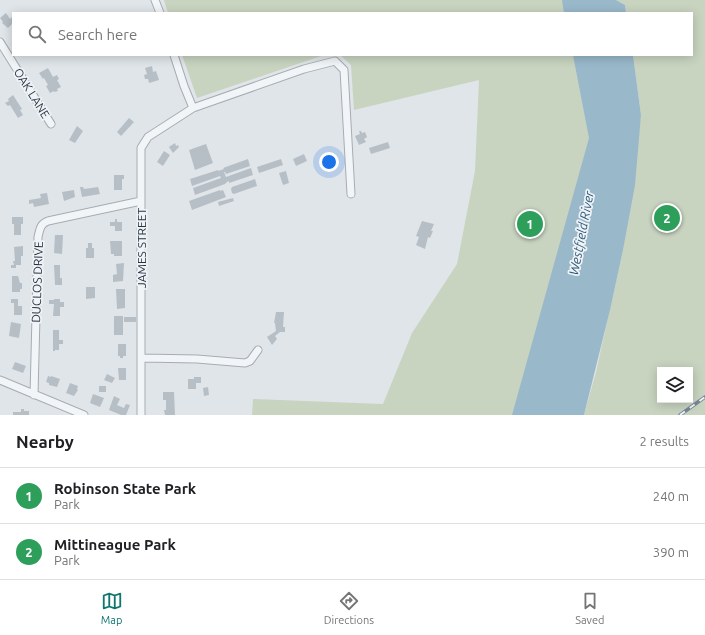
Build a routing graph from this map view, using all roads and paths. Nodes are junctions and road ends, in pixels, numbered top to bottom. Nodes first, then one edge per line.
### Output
1 (155, 0) edge
2 (160, 12) edge
3 (0, 42) edge
4 (174, 56) edge
5 (193, 108) junction
6 (51, 124) dead end
7 (351, 194) dead end
8 (141, 201) junction
9 (258, 350) dead end
10 (142, 358) junction
11 (0, 380) edge
12 (34, 395) junction
13 (84, 415) edge
14 (141, 415) edge

1 - 2 street
3 - 6 street, OAK LANE
4 - 5 street
5 - 7 street, JAMES STREET
5 - 8 street, JAMES STREET
8 - 10 street, JAMES STREET
8 - 12 street, DUCLOS DRIVE
9 - 10 street
10 - 14 street, JAMES STREET
11 - 12 street
12 - 13 street

